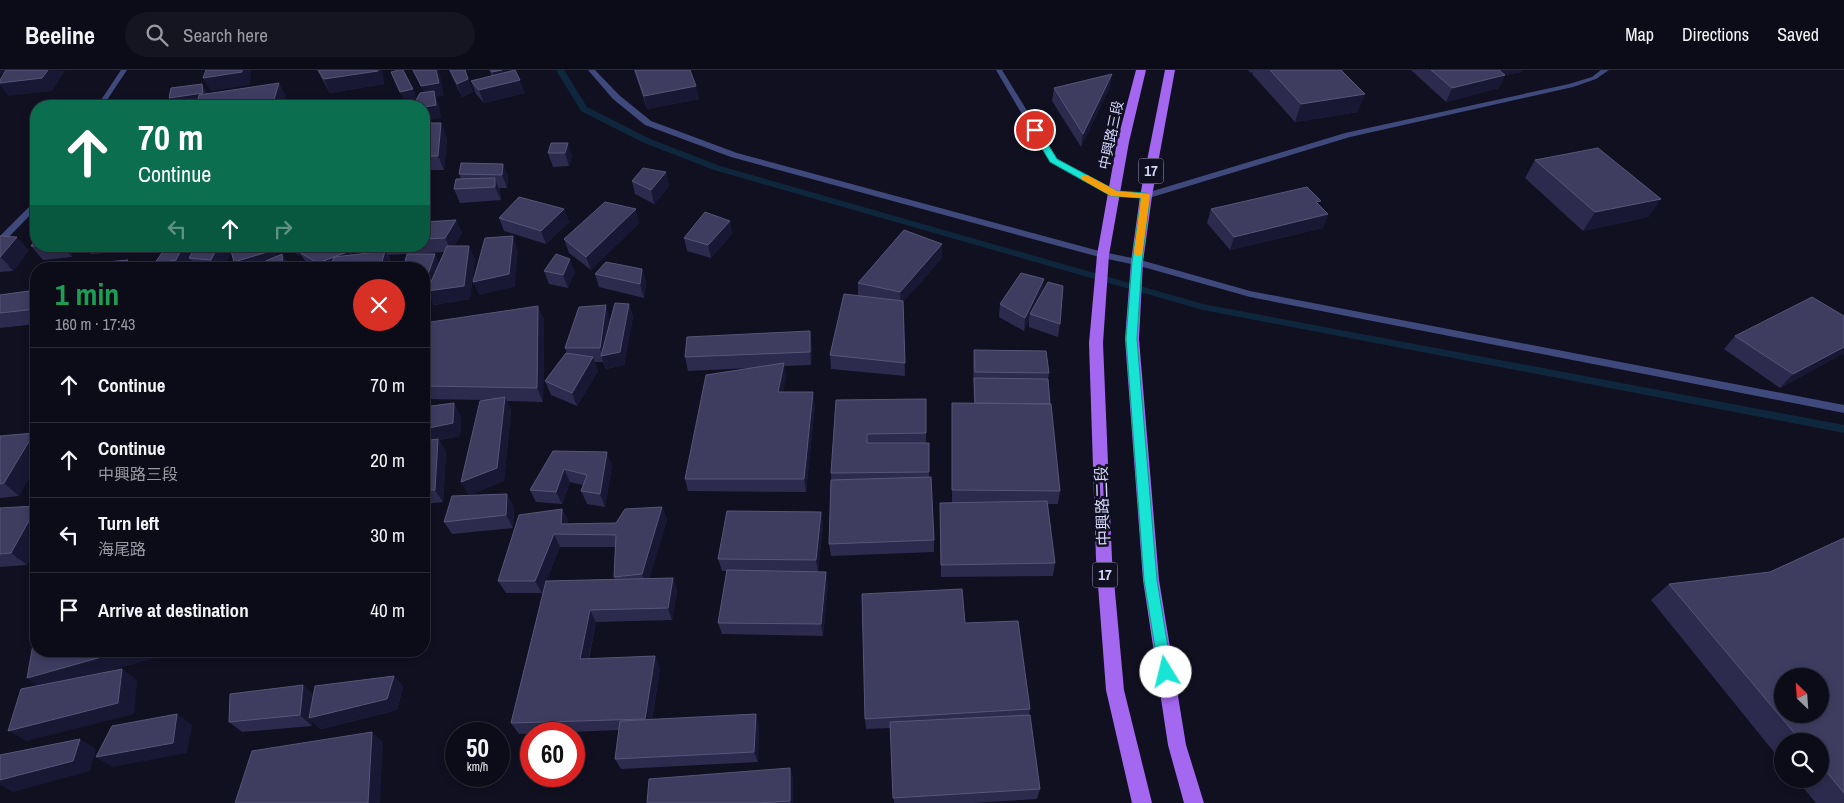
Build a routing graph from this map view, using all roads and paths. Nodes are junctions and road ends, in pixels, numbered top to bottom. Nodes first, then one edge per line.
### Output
1 (124, 70) edge
2 (591, 70) edge
3 (999, 70) edge
4 (1141, 70) edge
5 (1170, 70) edge
6 (1606, 70) edge
7 (104, 100) edge
8 (1115, 194) junction
9 (1146, 196) junction
10 (30, 211) edge
11 (0, 241) edge
12 (1103, 260) junction
13 (1137, 267) junction
14 (1844, 409) edge
15 (1142, 803) edge
16 (1194, 803) edge

1 - 7 street
2 - 12 street
3 - 8 street
4 - 8 main road, 中興路三段 / 17
5 - 9 main road, 17
6 - 9 street
8 - 9 street
8 - 12 main road, 中興路三段 / 17
9 - 13 main road, 17
10 - 11 street
12 - 13 street
12 - 15 main road, 中興路二段 / 17
13 - 14 street
13 - 16 main road, 17

